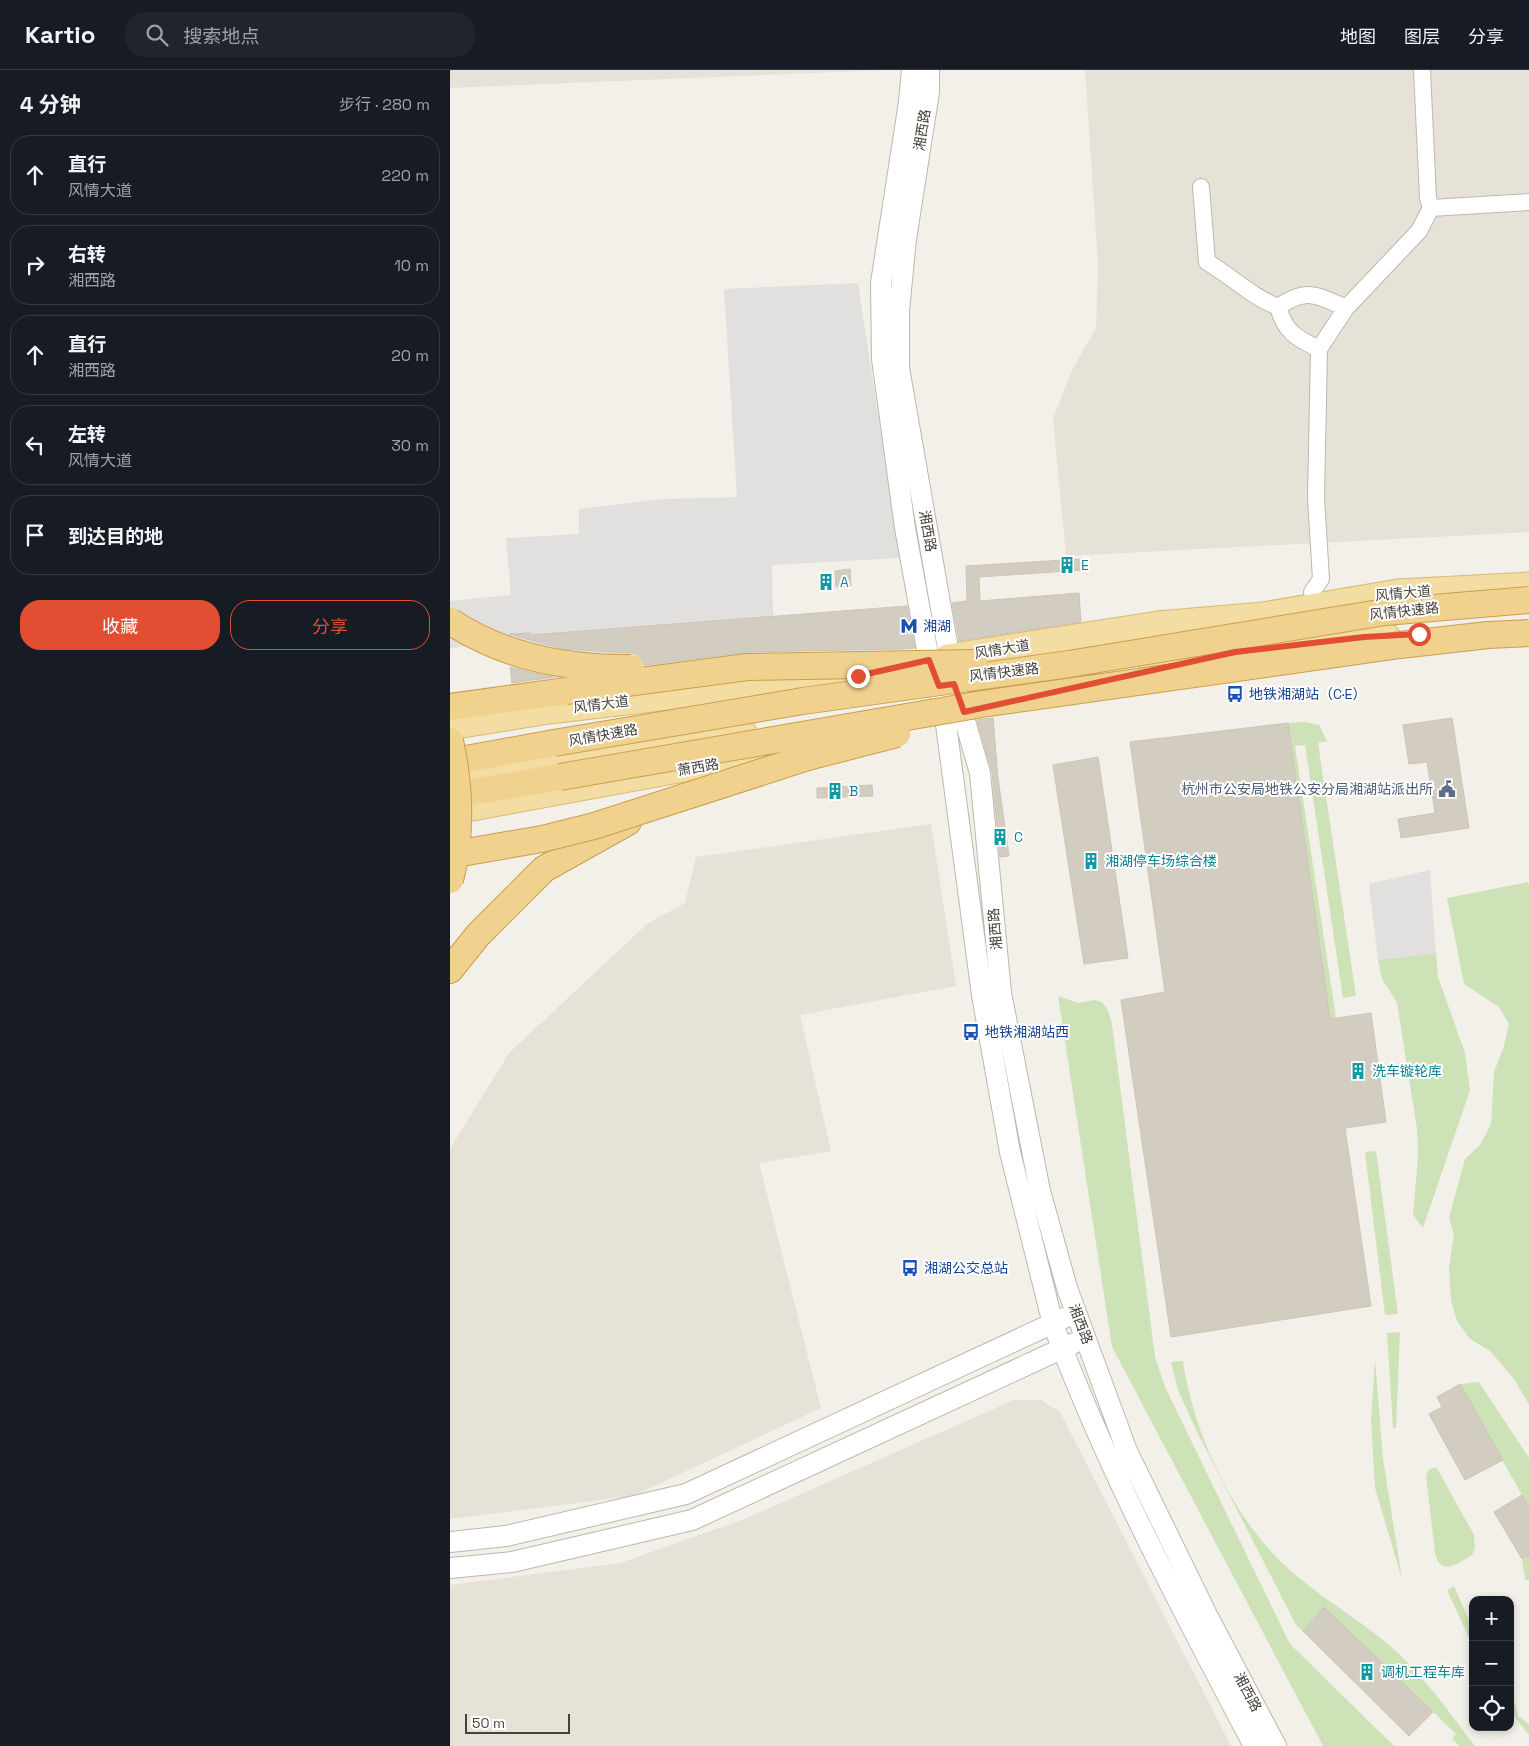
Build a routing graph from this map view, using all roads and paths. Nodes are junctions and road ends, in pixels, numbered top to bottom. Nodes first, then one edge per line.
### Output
1 (912, 70) edge
2 (929, 70) edge
3 (1422, 70) edge
4 (1200, 187) dead end
5 (1529, 202) edge
6 (1431, 208) junction
7 (1278, 307) junction
8 (1346, 308) junction
9 (1319, 349) junction
10 (1529, 585) edge
11 (1312, 592) dead end
12 (1529, 600) edge
13 (1263, 616) junction
14 (450, 621) edge
15 (1529, 628) edge
16 (1529, 634) edge
17 (940, 659) junction
18 (1069, 664) junction
19 (747, 667) junction
20 (1212, 672) junction
21 (947, 685) junction
22 (450, 707) edge
23 (954, 714) junction
24 (450, 727) edge
25 (450, 741) edge
26 (450, 762) edge
27 (547, 763) junction
28 (450, 778) edge
29 (633, 778) junction
30 (450, 796) edge
31 (671, 800) junction
32 (450, 812) edge
33 (450, 855) edge
34 (450, 880) edge
35 (450, 970) edge
36 (1076, 1311) junction
37 (1053, 1324) junction
38 (1086, 1337) junction
39 (1062, 1348) junction
40 (450, 1542) edge
41 (450, 1568) edge
42 (1254, 1746) edge
43 (1276, 1746) edge

1 - 17 street, 湘西路
2 - 17 street, 湘西路
3 - 6 street
4 - 7 street
5 - 6 street
6 - 8 street
7 - 8 street
7 - 9 street
8 - 9 street
9 - 11 street
10 - 13 main road, 风情大道
12 - 18 highway, 风情快速路, bridge
13 - 17 main road, 风情大道
13 - 21 main road
14 - 19 highway, bridge
15 - 23 main road
16 - 20 highway, 风情快速路, bridge
17 - 21 street, 湘西路
17 - 24 main road, 风情大道
18 - 19 highway, bridge
18 - 26 highway, 风情快速路, bridge
19 - 22 highway, bridge
20 - 30 highway, 风情快速路, bridge
20 - 31 highway, bridge
21 - 23 street, 湘西路
23 - 27 main road
23 - 29 main road, 萧西路
23 - 36 street, 湘西路
23 - 37 street, 湘西路
25 - 34 highway, bridge
27 - 28 main road
27 - 29 main road
29 - 32 main road, 萧西路
31 - 33 highway, bridge
31 - 35 highway, bridge
36 - 37 street
36 - 38 street, 湘西路
37 - 39 street, 湘西路
37 - 40 street
38 - 39 street
38 - 43 street, 湘西路
39 - 41 street
39 - 42 street, 湘西路

